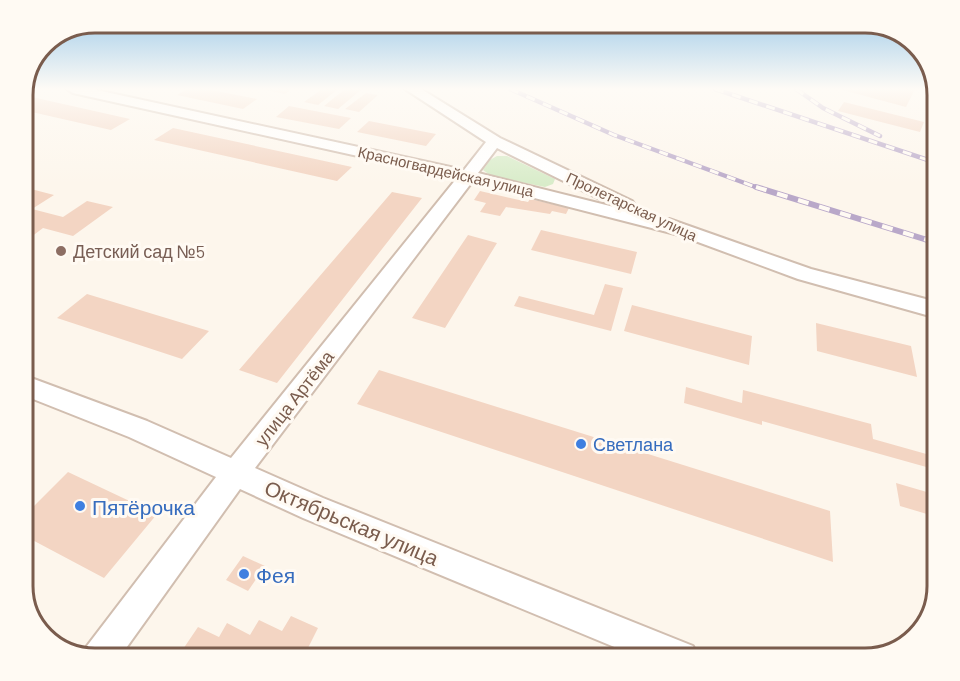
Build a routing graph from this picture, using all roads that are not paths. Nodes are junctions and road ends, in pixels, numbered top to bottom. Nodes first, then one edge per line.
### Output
1 (218, 121) edge
2 (462, 121) edge
3 (495, 141) junction
4 (469, 176) junction
5 (676, 230) junction
6 (927, 307) edge
7 (33, 389) edge
8 (236, 472) junction
9 (106, 648) edge
10 (656, 648) edge

1 - 4 street, Красногвардейская улица
2 - 3 street, Пролетарская улица
3 - 4 street, улица Артёма
3 - 5 street, Пролетарская улица
4 - 5 street, Красногвардейская улица
4 - 8 street, улица Артёма
5 - 6 street, Пролетарская улица
7 - 8 street, Октябрьская улица
8 - 9 street, улица Артёма
8 - 10 street, Октябрьская улица

